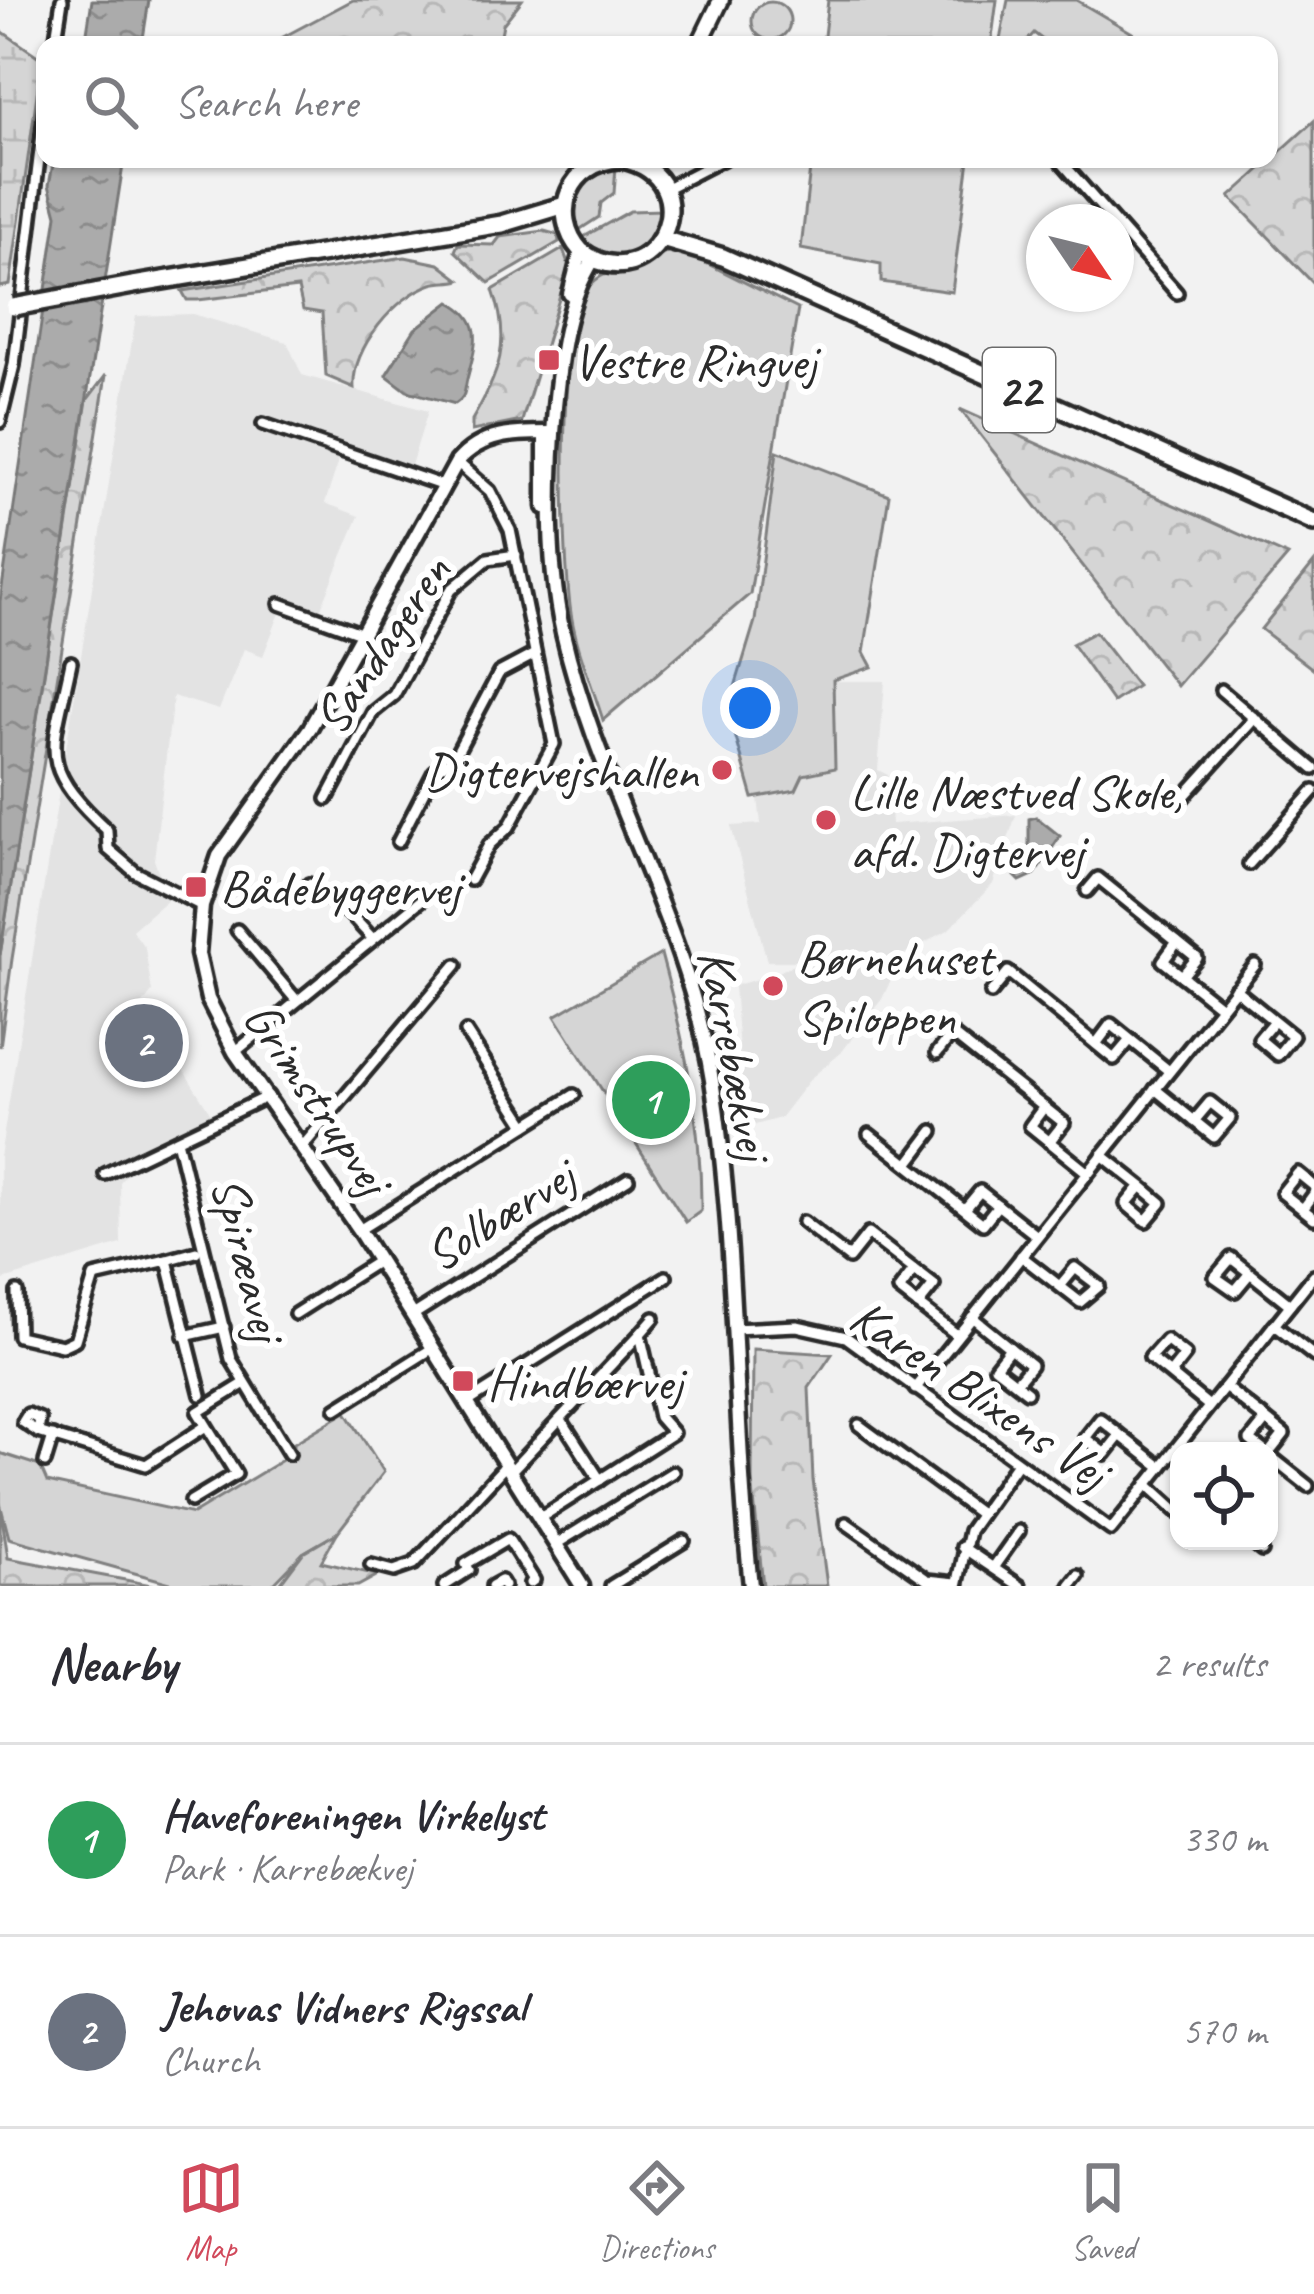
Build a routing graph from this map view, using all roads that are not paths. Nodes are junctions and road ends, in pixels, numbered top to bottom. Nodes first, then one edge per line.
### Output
1 (62, 0) edge
2 (721, 0) edge
3 (57, 36) edge
4 (703, 36) edge
5 (38, 168) edge
6 (588, 168) edge
7 (642, 168) edge
8 (706, 168) edge
9 (1067, 168) edge
10 (665, 189) junction
11 (565, 205) junction
12 (565, 223) junction
13 (502, 224) junction
14 (665, 231) junction
15 (587, 255) junction
16 (1177, 293) dead end
17 (7, 308) edge
18 (0, 422) edge
19 (263, 424) dead end
20 (549, 433) junction
21 (458, 462) junction
22 (443, 486) junction
23 (1314, 522) edge
24 (516, 555) junction
25 (280, 604) dead end
26 (562, 627) junction
27 (363, 634) junction
28 (532, 655) junction
29 (71, 662) dead end
30 (1221, 690) dead end
31 (1255, 718) junction
32 (1314, 769) edge
33 (1314, 791) edge
34 (327, 799) dead end
35 (1180, 801) dead end
36 (398, 842) dead end
37 (1249, 864) dead end
38 (470, 880) dead end
39 (309, 884) dead end
40 (1087, 891) dead end
41 (425, 897) dead end
42 (202, 906) junction
43 (237, 930) dead end
44 (373, 939) junction
45 (1177, 942) junction
46 (456, 965) dead end
47 (1255, 965) dead end
48 (1183, 976) junction
49 (1235, 989) junction
50 (991, 993) dead end
51 (297, 1001) junction
52 (1221, 1007) junction
53 (1274, 1021) dead end
54 (466, 1032) dead end
55 (1130, 1040) junction
56 (1096, 1044) junction
57 (235, 1052) junction
58 (937, 1053) dead end
59 (1169, 1071) junction
60 (1155, 1089) junction
61 (574, 1095) dead end
62 (268, 1096) junction
63 (1045, 1107) junction
64 (1194, 1121) dead end
65 (526, 1124) junction
66 (934, 1131) dead end
67 (869, 1134) dead end
68 (177, 1140) junction
69 (1049, 1142) junction
70 (303, 1146) junction
71 (1102, 1155) junction
72 (908, 1164) junction
73 (1088, 1172) junction
74 (105, 1174) dead end
75 (628, 1179) dead end
76 (1141, 1186) dead end
77 (1314, 1190) edge
78 (998, 1205) junction
79 (965, 1209) junction
80 (1303, 1209) junction
81 (1314, 1218) edge
82 (803, 1222) dead end
83 (359, 1230) junction
84 (1037, 1236) junction
85 (196, 1252) dead end
86 (1022, 1256) junction
87 (167, 1260) junction
88 (379, 1261) junction
89 (914, 1270) junction
90 (1250, 1273) dead end
91 (1314, 1275) edge
92 (666, 1277) dead end
93 (1060, 1286) dead end
94 (16, 1292) dead end
95 (918, 1305) junction
96 (1290, 1305) junction
97 (295, 1313) dead end
98 (412, 1315) junction
99 (972, 1317) junction
100 (653, 1318) dead end
101 (1274, 1325) junction
102 (224, 1327) junction
103 (731, 1330) junction
104 (640, 1334) junction
105 (957, 1335) junction
106 (184, 1336) junction
107 (434, 1348) junction
108 (1010, 1348) junction
109 (1314, 1356) edge
110 (1170, 1374) dead end
111 (244, 1383) junction
112 (1016, 1383) junction
113 (1225, 1388) junction
114 (915, 1389) junction
115 (1027, 1392) dead end
116 (201, 1395) dead end
117 (468, 1402) junction
118 (1209, 1406) junction
119 (337, 1409) dead end
120 (1265, 1420) junction
121 (562, 1421) junction
122 (859, 1425) dead end
123 (206, 1426) junction
124 (687, 1428) dead end
125 (38, 1432) dead end
126 (673, 1433) junction
127 (1120, 1435) junction
128 (53, 1436) junction
129 (1253, 1442) edge
130 (1277, 1442) edge
131 (289, 1454) dead end
132 (45, 1462) dead end
133 (1278, 1462) edge
134 (1017, 1463) junction
135 (1161, 1467) junction
136 (508, 1468) junction
137 (673, 1472) dead end
138 (600, 1480) junction
139 (1147, 1484) junction
140 (1308, 1486) dead end
141 (191, 1502) dead end
142 (1170, 1505) edge
143 (980, 1514) junction
144 (540, 1518) junction
145 (846, 1523) dead end
146 (1019, 1531) dead end
147 (684, 1541) dead end
148 (556, 1544) junction
149 (962, 1547) junction
150 (370, 1564) dead end
151 (995, 1565) junction
152 (1078, 1576) dead end
153 (530, 1583) dead end
154 (957, 1585) edge
155 (444, 1586) edge
156 (492, 1586) edge
157 (504, 1586) edge
158 (582, 1586) edge
159 (611, 1586) edge
160 (752, 1586) edge
161 (1020, 1586) edge
162 (1070, 1586) edge

1 - 3 street
2 - 4 main road
5 - 18 street
6 - 11 main road
7 - 10 main road
8 - 10 street
9 - 16 street
10 - 14 main road
11 - 12 main road
11 - 13 main road
12 - 13 main road
12 - 15 main road
13 - 17 main road, bridge
14 - 15 main road
14 - 23 main road, 22
15 - 20 street, Karrebækvej
19 - 22 street
20 - 21 street, Grimstrupvej
20 - 26 street, Karrebækvej
20 - 26 street, Karrebækvej
21 - 22 street, Grimstrupvej
21 - 24 street, Sandageren
22 - 27 street, Grimstrupvej
24 - 28 street, Sandageren
24 - 34 street, Sandageren
25 - 27 street
26 - 103 street, Karrebækvej
27 - 42 street, Grimstrupvej
28 - 36 street
28 - 38 street, Sandageren
29 - 42 street
30 - 31 street
31 - 32 street
31 - 35 street
33 - 37 street
39 - 44 street
40 - 45 street
41 - 44 street
42 - 57 street, Grimstrupvej
43 - 51 street
44 - 51 street
45 - 48 street
45 - 48 street
46 - 70 street
47 - 49 street
48 - 52 street
49 - 52 street
49 - 53 street
50 - 56 street
51 - 57 street
52 - 59 street
54 - 65 street
55 - 56 street
55 - 56 street
55 - 59 street
57 - 62 street, Grimstrupvej
58 - 63 street
59 - 60 street
60 - 64 street
60 - 71 street
61 - 65 street
62 - 68 street, Spiræavej
62 - 70 street, Grimstrupvej
63 - 69 street
63 - 69 street
65 - 83 street
66 - 72 street
67 - 72 street
68 - 74 street, Spiræavej
68 - 102 street, Spiræavej
69 - 73 street
70 - 83 street, Grimstrupvej
71 - 73 street
71 - 76 street
72 - 79 street
73 - 84 street
75 - 98 street, Solbærvej
77 - 80 street
77 - 80 street
78 - 79 street
78 - 79 street
78 - 84 street
80 - 81 street
82 - 89 street
83 - 88 street, Grimstrupvej
84 - 86 street
85 - 87 street
86 - 93 street
86 - 99 street
87 - 94 street
87 - 106 street
88 - 97 street
88 - 98 street, Grimstrupvej
89 - 95 street
89 - 95 street
90 - 96 street
91 - 96 street
92 - 117 street
95 - 105 street
96 - 101 street
98 - 107 street, Grimstrupvej
99 - 105 street
99 - 108 street
100 - 104 street
101 - 109 street
101 - 113 street
102 - 106 street
102 - 111 street, Spiræavej
103 - 114 street, Karen Blixens Vej
103 - 160 street, Karrebækvej
104 - 121 street
104 - 126 street
105 - 114 street
106 - 116 street
107 - 117 street, Grimstrupvej
107 - 119 street
108 - 112 street
108 - 112 street
110 - 118 street
111 - 123 street
111 - 131 street, Spiræavej
112 - 115 street
113 - 118 street
113 - 120 street
114 - 134 street, Karen Blixens Vej
117 - 136 street, Grimstrupvej
118 - 135 street
120 - 129 street
120 - 130 street
121 - 136 street
121 - 138 street
122 - 143 street
123 - 128 street
123 - 141 street
124 - 126 street
125 - 128 street
126 - 138 street
127 - 127 street
127 - 135 street
128 - 132 street
133 - 140 street
134 - 139 street, Karen Blixens Vej
134 - 143 street
135 - 139 street
136 - 144 street, Grimstrupvej
136 - 150 street
137 - 148 street
138 - 144 street
139 - 142 street
143 - 149 street
144 - 148 street, Grimstrupvej
145 - 154 street
146 - 151 street
147 - 159 street
148 - 158 street, Grimstrupvej
149 - 151 street
149 - 154 street
151 - 161 street
152 - 162 street
153 - 155 street
156 - 157 street

